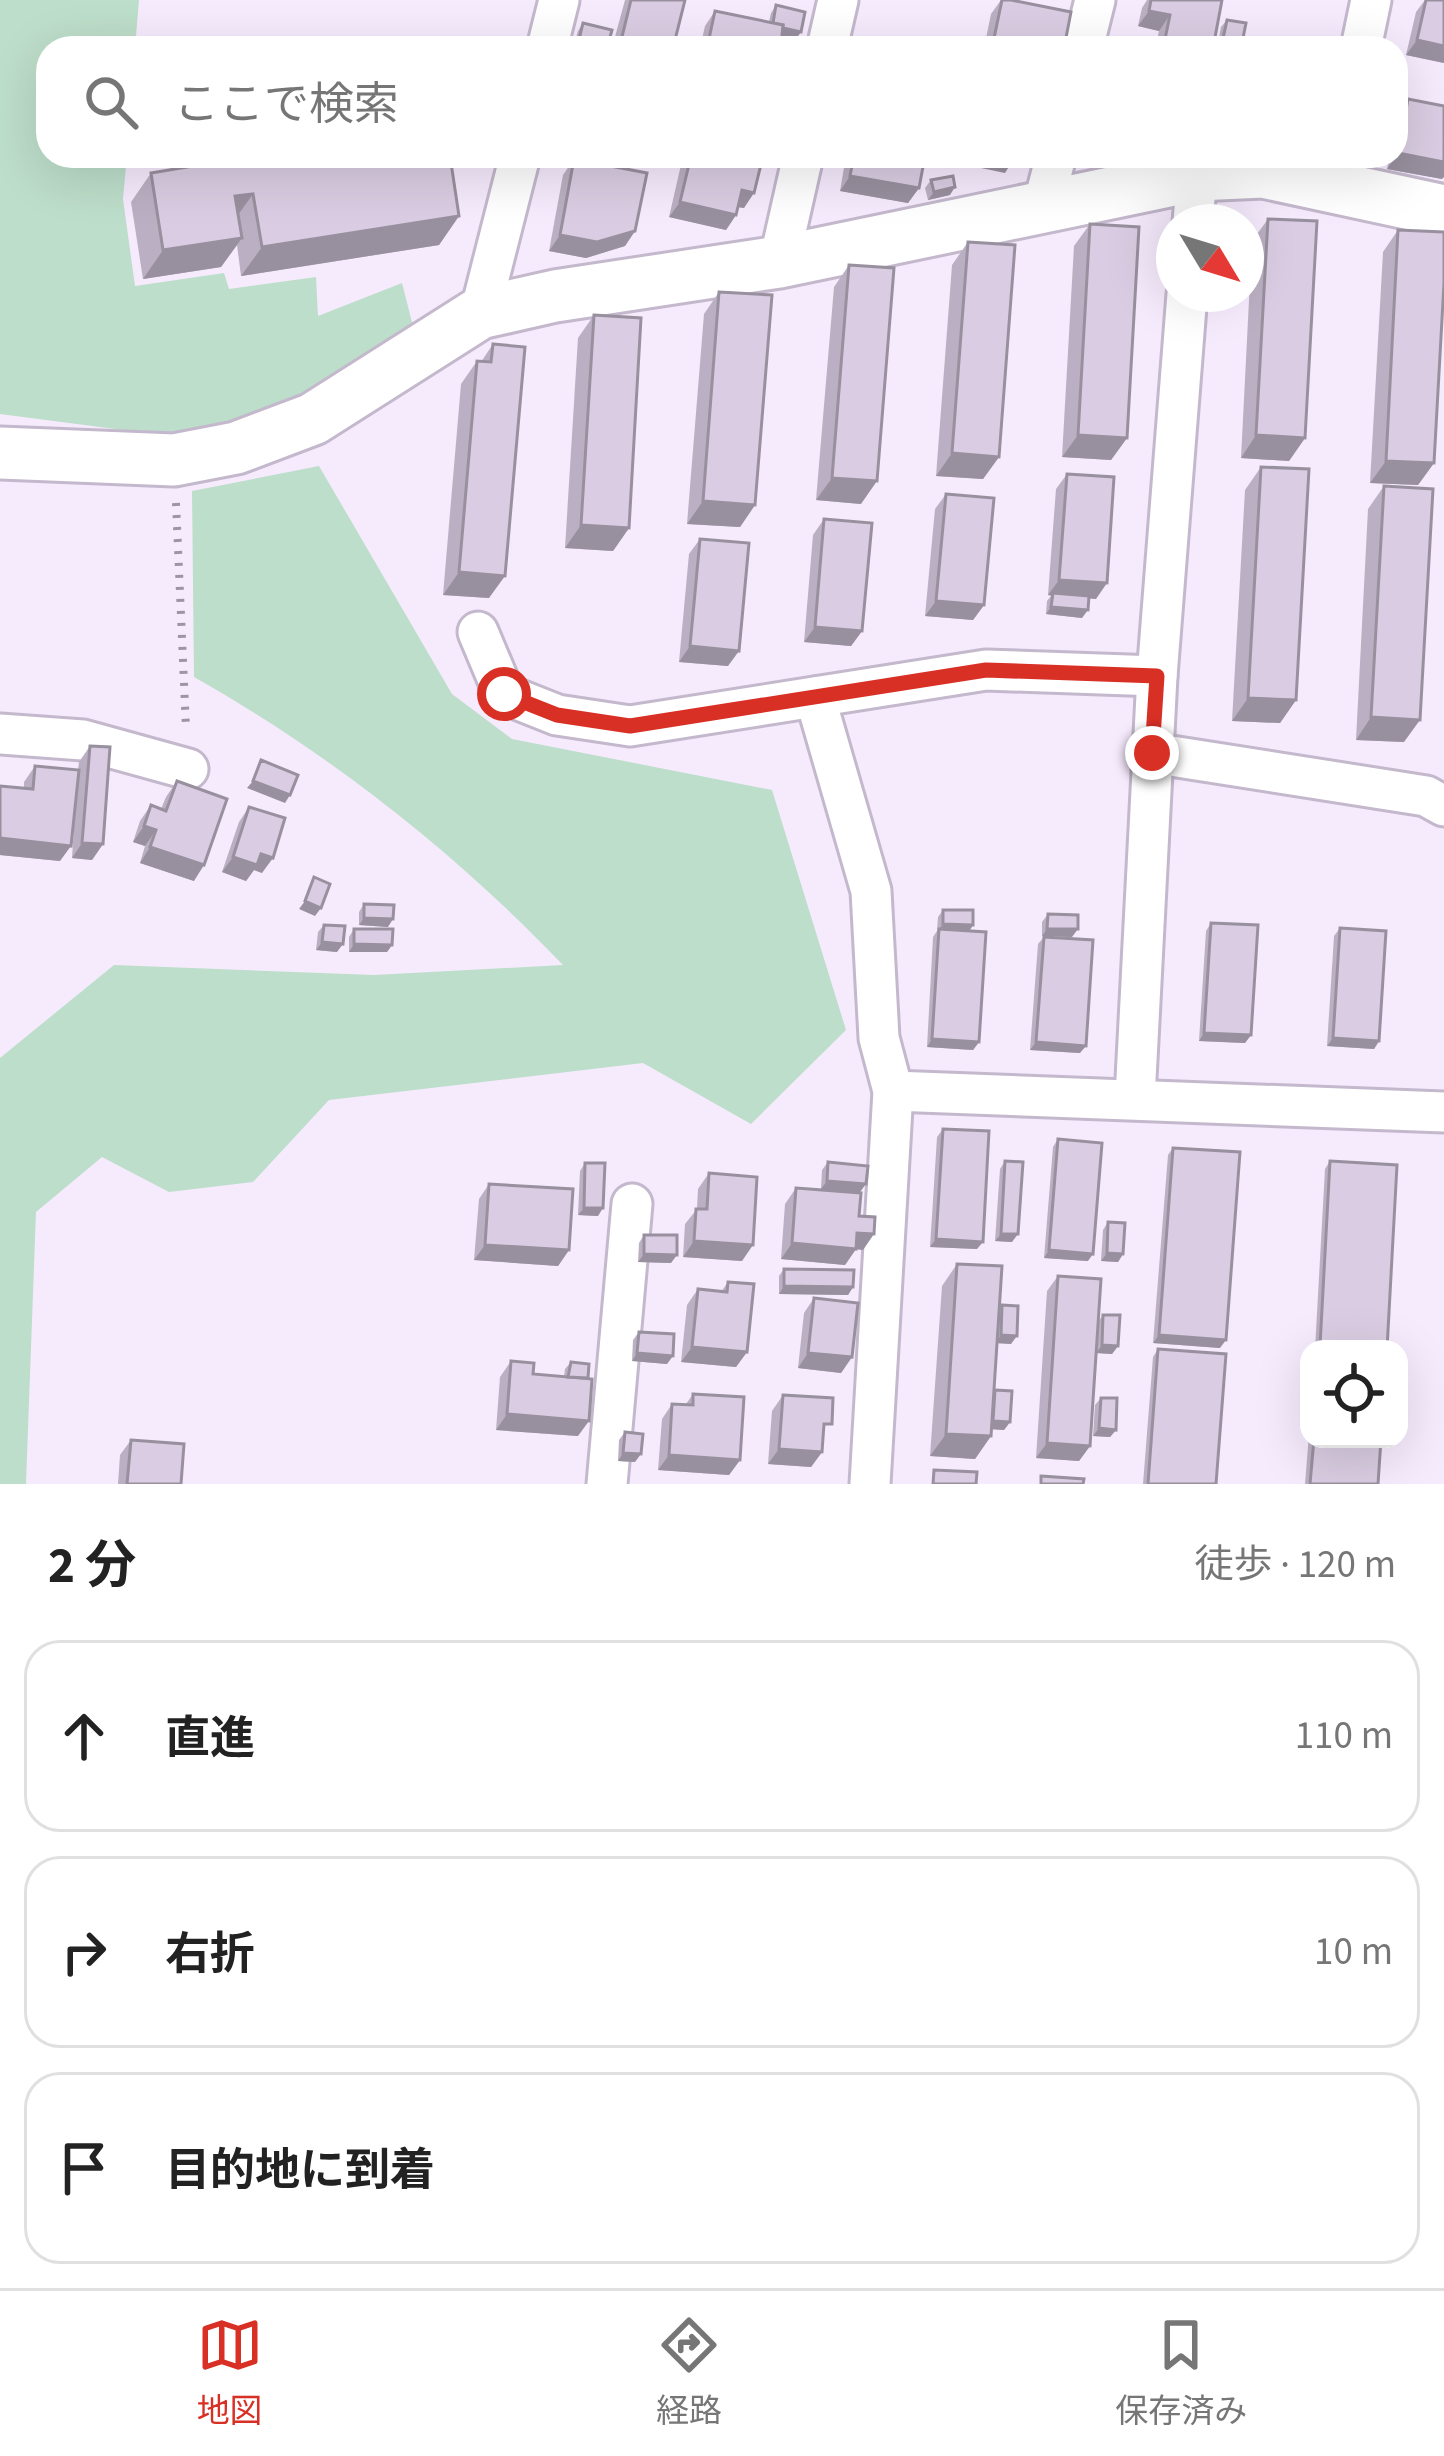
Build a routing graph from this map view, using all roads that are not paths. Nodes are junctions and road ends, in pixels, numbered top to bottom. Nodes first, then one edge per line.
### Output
1 (559, 0) edge
2 (838, 0) edge
3 (1095, 0) edge
4 (1371, 0) edge
5 (550, 36) edge
6 (830, 36) edge
7 (1086, 36) edge
8 (1364, 36) edge
9 (517, 168) edge
10 (800, 168) edge
11 (1053, 168) edge
12 (1335, 171) edge
13 (1195, 199) edge
14 (1043, 206) junction
15 (1444, 212) edge
16 (779, 262) junction
17 (1186, 312) edge
18 (480, 314) junction
19 (0, 453) edge
20 (478, 632) dead end
21 (1157, 676) junction
22 (815, 697) junction
23 (0, 734) edge
24 (1152, 753) junction
25 (188, 769) road end
26 (1444, 806) edge
27 (893, 1091) junction
28 (1135, 1098) junction
29 (1444, 1112) edge
30 (632, 1204) dead end
31 (607, 1484) edge
32 (870, 1484) edge

1 - 5 street
2 - 6 street
3 - 7 street
4 - 8 street
9 - 18 street
10 - 16 street
11 - 14 street
12 - 13 street
12 - 15 street
13 - 14 street
14 - 16 street
16 - 18 street
17 - 21 street
18 - 19 street
20 - 22 street
21 - 22 street
21 - 24 street
22 - 27 street
23 - 25 street
24 - 26 street
24 - 28 street
27 - 28 street
27 - 32 street
28 - 29 street
30 - 31 street

